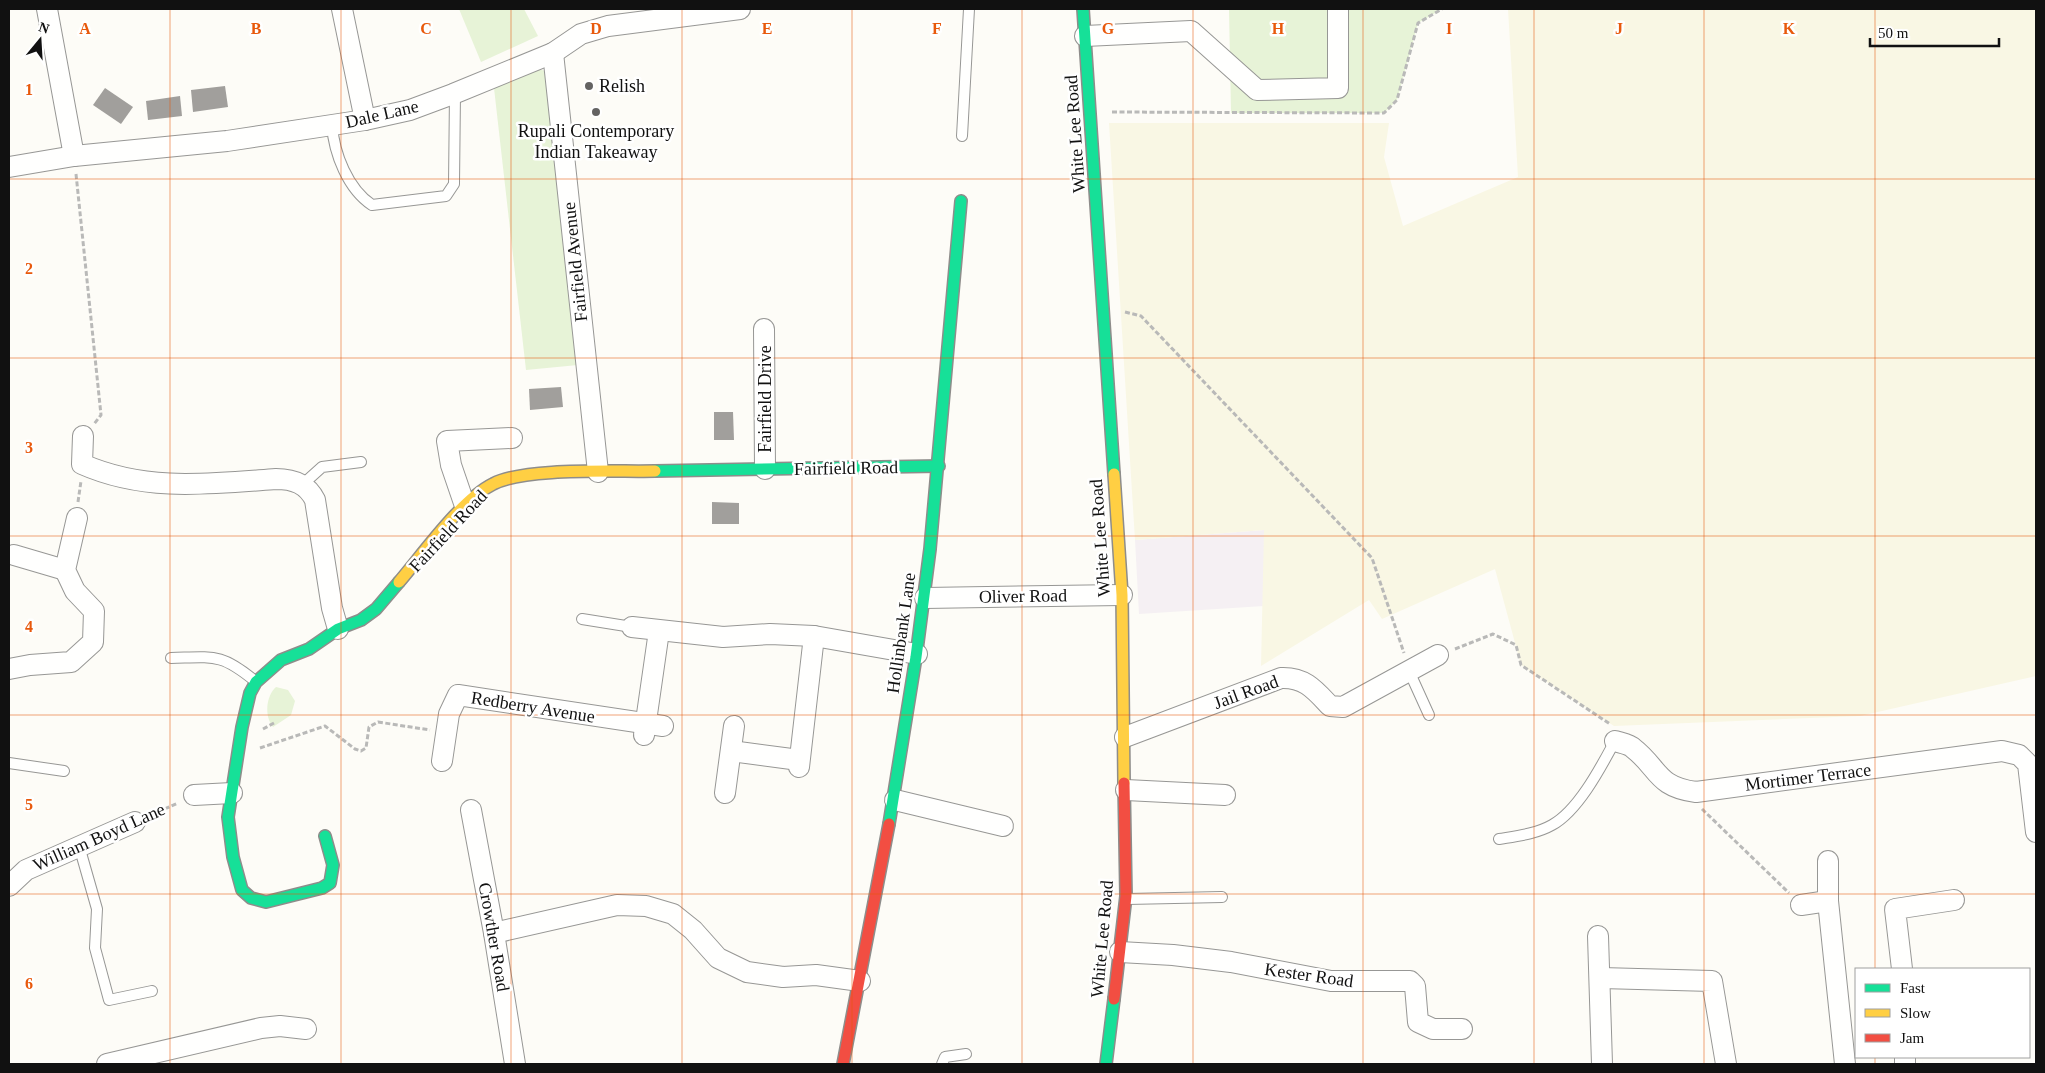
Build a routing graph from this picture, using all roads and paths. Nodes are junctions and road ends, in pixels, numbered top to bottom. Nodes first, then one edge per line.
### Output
1 (47, 9) edge
2 (342, 9) edge
3 (740, 9) edge
4 (969, 9) edge
5 (1083, 9) edge
6 (1338, 9) edge
7 (716, 10) edge
8 (1085, 36) junction
9 (552, 53) junction
10 (455, 93) junction
11 (365, 120) junction
12 (332, 125) junction
13 (962, 136) dead end
14 (74, 156) junction
15 (9, 167) edge
16 (961, 201) dead end
17 (1103, 305) junction
18 (764, 329) dead end
19 (84, 436) joint
20 (512, 438) dead end
21 (361, 462) dead end
22 (82, 464) junction
23 (939, 466) junction
24 (765, 469) junction
25 (598, 472) junction
26 (302, 484) junction
27 (465, 506) junction
28 (77, 518) joint
29 (14, 555) dead end
30 (65, 570) junction
31 (1122, 595) junction
32 (924, 598) junction
33 (582, 620) dead end
34 (632, 627) joint
35 (338, 629) junction
36 (660, 632) junction
37 (814, 636) junction
38 (917, 654) junction
39 (1438, 655) joint
40 (171, 658) dead end
41 (1407, 664) junction
42 (9, 669) edge
43 (256, 682) junction
44 (1429, 715) dead end
45 (734, 726) dead end
46 (446, 733) junction
47 (1125, 737) junction
48 (1615, 741) junction
49 (240, 750) junction
50 (731, 751) junction
51 (442, 761) dead end
52 (9, 763) edge
53 (64, 771) dead end
54 (1126, 790) junction
55 (1681, 790) junction
56 (232, 793) junction
57 (725, 793) dead end
58 (194, 795) joint
59 (1226, 795) dead end
60 (895, 800) junction
61 (471, 810) dead end
62 (135, 822) joint
63 (1003, 826) dead end
64 (2036, 832) edge
65 (325, 836) dead end
66 (1500, 839) dead end
67 (79, 846) junction
68 (1828, 861) dead end
69 (9, 886) edge
70 (1222, 897) dead end
71 (1126, 899) junction
72 (1954, 900) dead end
73 (1828, 901) junction
74 (1801, 905) joint
75 (494, 933) junction
76 (1598, 936) dead end
77 (1120, 952) junction
78 (1902, 968) edge
79 (1601, 978) junction
80 (860, 981) junction
81 (152, 991) dead end
82 (306, 1029) dead end
83 (1462, 1029) dead end
84 (966, 1054) dead end
85 (107, 1064) edge
86 (515, 1064) edge
87 (843, 1064) edge
88 (942, 1064) edge
89 (1106, 1064) edge
90 (1602, 1064) edge
91 (1726, 1064) edge
92 (1845, 1064) edge

1 - 14 street
2 - 11 street
3 - 7 street, Dale Lane
4 - 13 lane
5 - 8 street, White Lee Road
6 - 8 street
7 - 9 street, Dale Lane
8 - 17 street, White Lee Road
9 - 10 street, Dale Lane
9 - 25 street, Fairfield Avenue
10 - 11 street, Dale Lane
10 - 12 lane
11 - 12 street, Dale Lane
12 - 14 street, Dale Lane
14 - 15 street, Dale Lane
14 - 19 path
16 - 23 street, Hollinbank Lane
17 - 31 street, White Lee Road
17 - 41 path
18 - 24 street, Fairfield Drive
19 - 22 street
20 - 27 street
21 - 26 lane
22 - 26 street
22 - 28 path
23 - 24 street, Fairfield Road
23 - 32 street, Hollinbank Lane
24 - 25 street, Fairfield Road
25 - 27 street, Fairfield Road
26 - 35 street
27 - 35 street, Fairfield Road
28 - 30 street
29 - 30 street
30 - 42 street
31 - 32 street, Oliver Road
31 - 47 street, White Lee Road
32 - 38 street, Hollinbank Lane
33 - 34 lane
34 - 36 street
35 - 43 street, Fairfield Road
36 - 37 street
36 - 46 street, Redberry Avenue
37 - 38 street
37 - 50 street
38 - 60 street, Hollinbank Lane
39 - 41 street, Jail Road
39 - 48 path
40 - 43 lane
41 - 44 lane
41 - 47 street, Jail Road
43 - 49 street, Fairfield Road
45 - 50 street
46 - 49 path
46 - 51 street, Redberry Avenue
47 - 54 street, White Lee Road
48 - 55 street, Mortimer Terrace
48 - 66 lane
49 - 56 street, Fairfield Road
50 - 57 street
52 - 53 lane
54 - 59 street
54 - 71 street, White Lee Road
55 - 64 street, Mortimer Terrace
55 - 74 path
56 - 58 street
56 - 65 street, Fairfield Road
58 - 62 path, William Boyd Lane
60 - 63 street
60 - 80 street, Hollinbank Lane
61 - 75 street, Crowther Road
62 - 67 street, William Boyd Lane
67 - 69 street, William Boyd Lane
67 - 81 lane
68 - 73 street
70 - 71 lane
71 - 77 street, White Lee Road
72 - 78 street
73 - 74 street
73 - 92 street
75 - 80 street
75 - 86 street, Crowther Road
76 - 79 street
77 - 83 street, Kester Road
77 - 89 street, White Lee Road
79 - 90 street
79 - 91 street
80 - 87 street, Hollinbank Lane
82 - 85 street
84 - 88 lane

